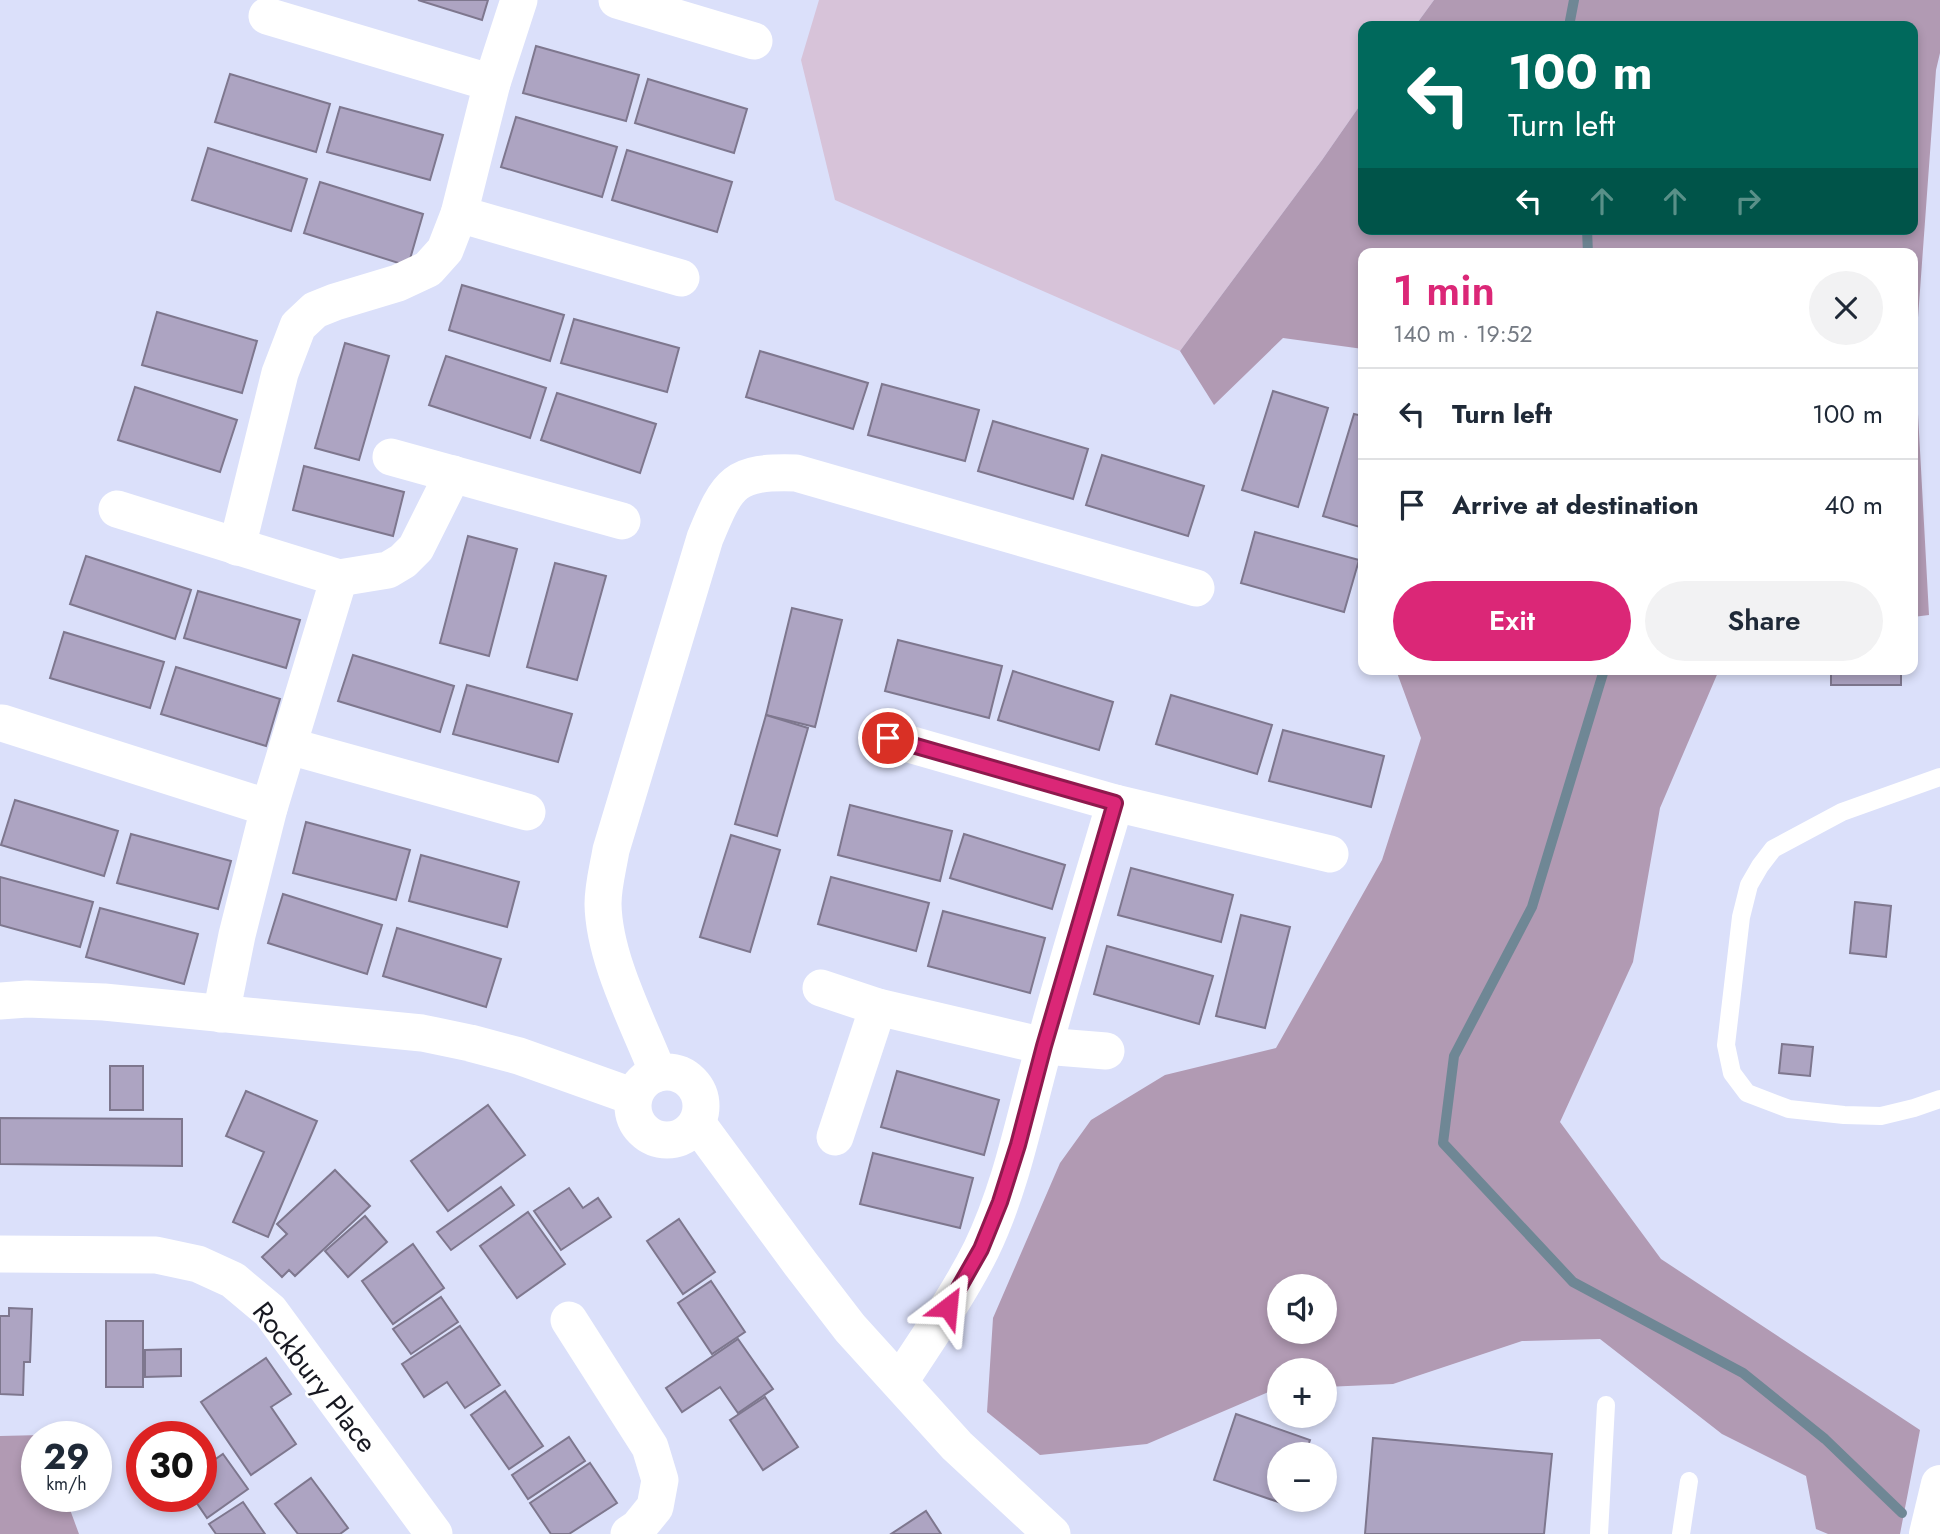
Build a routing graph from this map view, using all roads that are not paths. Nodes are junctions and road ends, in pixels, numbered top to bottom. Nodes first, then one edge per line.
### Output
1 (519, 0) edge
2 (617, 0) edge
3 (267, 16) dead end
4 (754, 41) dead end
5 (492, 83) junction
6 (459, 214) junction
7 (681, 278) dead end
8 (391, 457) dead end
9 (453, 474) junction
10 (117, 509) dead end
11 (622, 521) dead end
12 (237, 547) junction
13 (339, 578) junction
14 (1196, 588) dead end
15 (2, 723) edge
16 (888, 738) dead end
17 (289, 746) junction
18 (1940, 777) edge
19 (1115, 803) junction
20 (270, 808) junction
21 (527, 812) dead end
22 (1330, 854) dead end
23 (821, 988) dead end
24 (9, 993) edge
25 (878, 1007) junction
26 (221, 1014) junction
27 (1044, 1046) junction
28 (1106, 1051) dead end
29 (646, 1085) junction
30 (1940, 1099) edge
31 (697, 1123) junction
32 (835, 1137) dead end
33 (0, 1254) edge
34 (569, 1320) dead end
35 (900, 1381) junction
36 (1606, 1405) dead end
37 (1689, 1481) dead end
38 (1940, 1484) edge
39 (434, 1534) edge
40 (629, 1534) edge
41 (1052, 1534) edge
42 (1599, 1534) edge
43 (1681, 1534) edge
44 (1928, 1534) edge

1 - 5 street
2 - 4 street
3 - 5 street
5 - 6 street
6 - 7 street
6 - 12 street
8 - 9 street
9 - 11 street
9 - 13 street
10 - 12 street
12 - 13 street
13 - 17 street
14 - 29 street
15 - 20 street
16 - 19 street
17 - 20 street
17 - 21 street
18 - 30 lane
19 - 22 street
19 - 27 street
20 - 26 street
23 - 25 street
24 - 26 street
25 - 27 street
25 - 32 street
26 - 29 street
27 - 28 street
27 - 35 street
29 - 31 street
29 - 31 street
31 - 35 street
33 - 39 street, Rockbury Place
34 - 40 street
35 - 41 street
36 - 42 lane
37 - 43 lane
38 - 44 street

